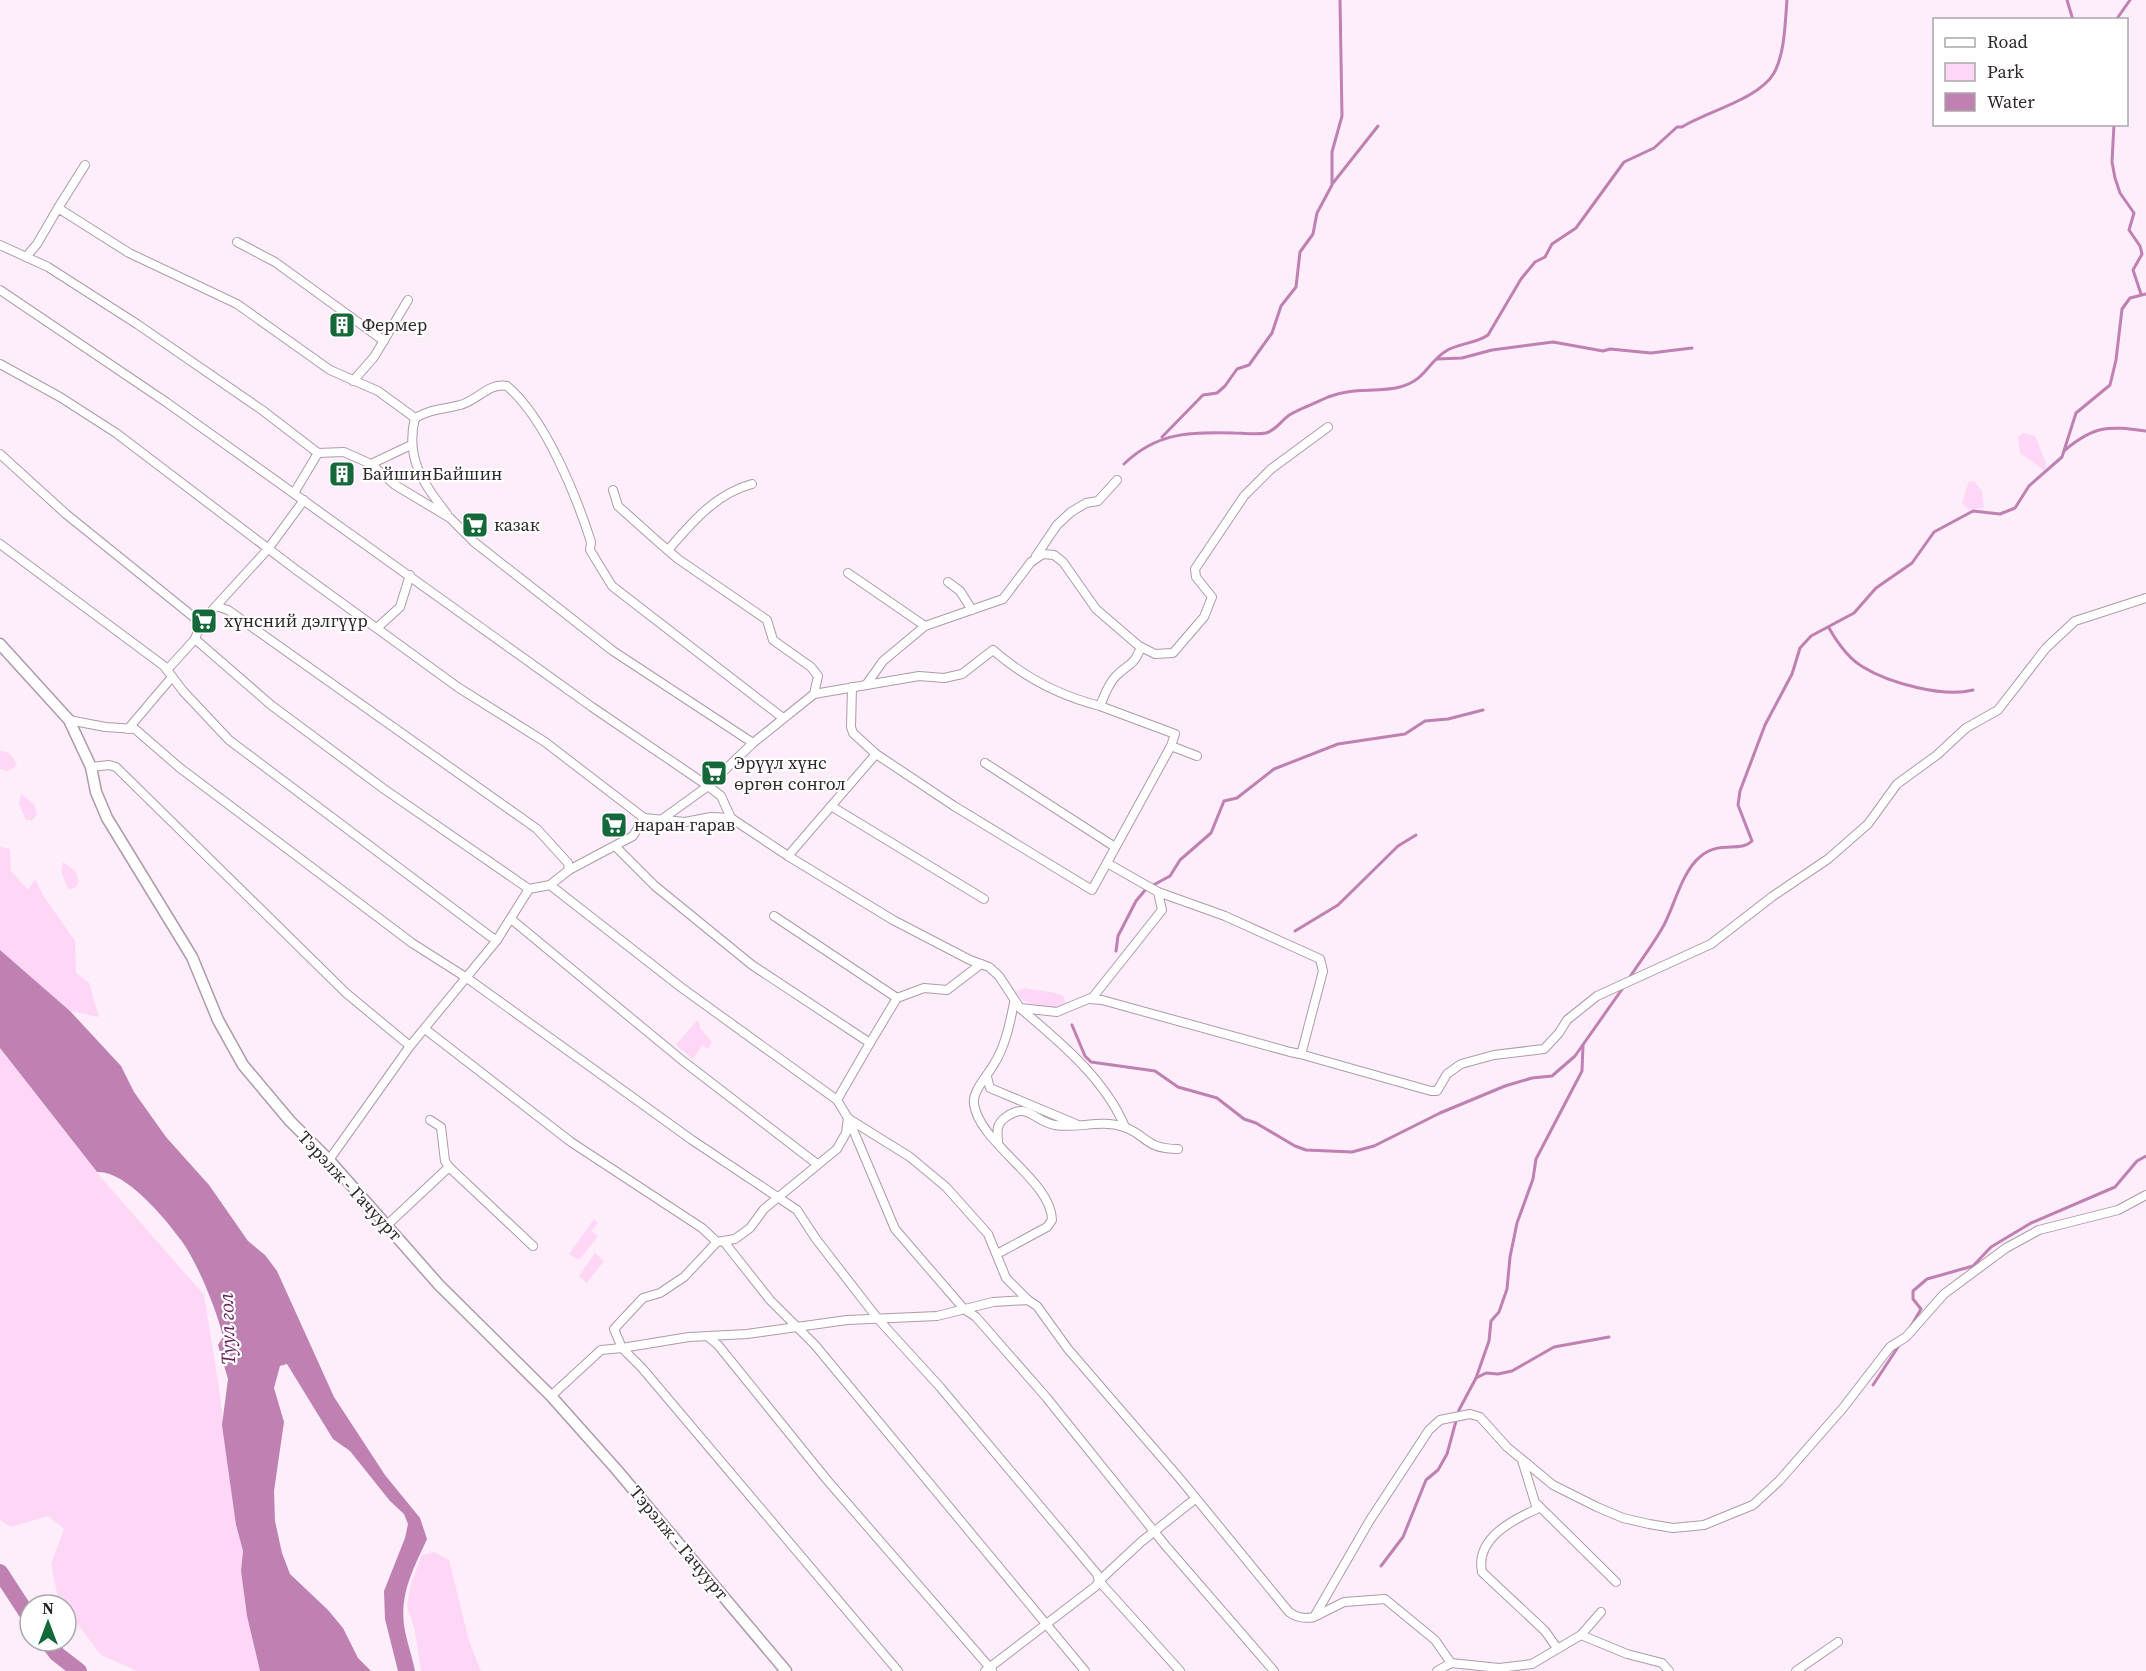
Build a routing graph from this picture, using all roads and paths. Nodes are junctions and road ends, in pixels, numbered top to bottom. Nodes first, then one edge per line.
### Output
1 (85, 165) dead end
2 (58, 207) junction
3 (237, 242) dead end
4 (0, 245) edge
5 (26, 257) junction
6 (0, 290) edge
7 (408, 300) dead end
8 (384, 341) junction
9 (0, 364) edge
10 (353, 381) junction
11 (415, 418) junction
12 (1328, 427) dead end
13 (411, 445) junction
14 (318, 453) junction
15 (0, 454) edge
16 (371, 464) junction
17 (1117, 480) dead end
18 (752, 484) dead end
19 (614, 490) dead end
20 (294, 493) junction
21 (304, 500) junction
22 (450, 518) junction
23 (0, 544) edge
24 (268, 549) junction
25 (669, 549) junction
26 (1031, 562) junction
27 (848, 573) dead end
28 (410, 575) junction
29 (948, 582) dead end
30 (2146, 598) edge
31 (216, 606) junction
32 (972, 610) junction
33 (201, 623) junction
34 (925, 626) junction
35 (377, 628) junction
36 (195, 639) junction
37 (0, 644) edge
38 (1141, 647) junction
39 (170, 674) junction
40 (866, 685) junction
41 (852, 687) junction
42 (814, 694) junction
43 (1100, 706) junction
44 (783, 718) junction
45 (69, 720) junction
46 (128, 729) junction
47 (753, 743) junction
48 (1171, 746) junction
49 (876, 754) junction
50 (1197, 756) dead end
51 (986, 764) dead end
52 (91, 766) junction
53 (708, 786) junction
54 (831, 806) junction
55 (644, 818) junction
56 (731, 818) junction
57 (661, 820) junction
58 (616, 847) junction
59 (1115, 847) junction
60 (788, 856) junction
61 (1107, 863) junction
62 (569, 870) junction
63 (550, 885) junction
64 (529, 889) junction
65 (1158, 892) junction
66 (984, 899) dead end
67 (774, 916) dead end
68 (511, 919) junction
69 (497, 940) junction
70 (981, 964) junction
71 (467, 978) junction
72 (897, 998) junction
73 (1089, 999) junction
74 (1017, 1005) junction
75 (425, 1029) junction
76 (870, 1043) junction
77 (410, 1046) junction
78 (1299, 1054) junction
79 (987, 1077) junction
80 (837, 1100) junction
81 (848, 1118) junction
82 (430, 1120) dead end
83 (1078, 1124) junction
84 (1125, 1127) junction
85 (998, 1142) junction
86 (1178, 1149) dead end
87 (329, 1160) junction
88 (817, 1164) junction
89 (449, 1167) junction
90 (2146, 1194) edge
91 (781, 1197) junction
92 (386, 1226) junction
93 (721, 1243) junction
94 (533, 1246) dead end
95 (997, 1254) junction
96 (1028, 1300) junction
97 (964, 1309) junction
98 (878, 1319) junction
99 (800, 1327) junction
100 (706, 1336) junction
101 (622, 1348) junction
102 (550, 1396) junction
103 (1522, 1460) junction
104 (1195, 1499) junction
105 (1538, 1505) junction
106 (1155, 1532) junction
107 (1099, 1581) junction
108 (1616, 1582) dead end
109 (1601, 1612) dead end
110 (1314, 1617) junction
111 (1049, 1625) junction
112 (1581, 1635) junction
113 (1838, 1642) dead end
114 (1557, 1648) junction
115 (1451, 1663) junction
116 (990, 1670) edge
117 (786, 1671) edge
118 (898, 1671) edge
119 (1085, 1671) edge
120 (1180, 1671) edge
121 (1274, 1671) edge
122 (1437, 1671) edge
123 (1669, 1671) edge
124 (1796, 1671) edge

1 - 2 street
2 - 5 street
2 - 10 street
3 - 8 street
4 - 5 street
5 - 14 street
6 - 20 street
7 - 8 street
8 - 10 street
9 - 24 street
10 - 11 street
11 - 13 street
11 - 44 street
12 - 38 street
13 - 16 street
13 - 22 street
14 - 16 street
14 - 20 street
15 - 33 street
16 - 22 street
17 - 26 street
18 - 25 street
19 - 25 street
20 - 21 street
21 - 24 street
21 - 28 street
22 - 47 street
23 - 39 street
24 - 31 street
24 - 35 street
25 - 42 street
26 - 32 street
26 - 38 street
27 - 34 street
28 - 35 street
28 - 53 street
29 - 32 street
30 - 78 street
31 - 33 street
31 - 62 street
32 - 34 street
33 - 36 street
34 - 40 street
35 - 55 street
36 - 39 street
36 - 64 street
37 - 45 main road, Тэрэлж - Гачуурт
38 - 43 street
39 - 46 street
39 - 69 street
40 - 41 street
40 - 43 street
41 - 42 street
41 - 49 street
42 - 44 street
43 - 48 street
44 - 47 street
45 - 46 street
45 - 52 main road, Тэрэлж - Гачуурт
46 - 71 street
47 - 53 street
48 - 50 street
48 - 59 street
49 - 54 street
49 - 61 street
51 - 59 street
52 - 77 street
52 - 87 main road, Тэрэлж - Гачуурт
53 - 56 street
53 - 57 street
54 - 60 street
54 - 66 street
55 - 57 street
55 - 58 street
56 - 57 street
56 - 60 street
58 - 62 street
58 - 76 street
59 - 61 street
60 - 70 street
61 - 65 street
62 - 63 street
63 - 64 street
63 - 80 street
64 - 68 street
65 - 73 street
65 - 78 street
67 - 72 street
68 - 69 street
68 - 88 street
69 - 71 street
70 - 72 street
70 - 74 street
71 - 75 street
71 - 91 street
72 - 76 street
73 - 74 street
73 - 78 street
74 - 79 street
74 - 84 street
75 - 77 street
75 - 93 street
76 - 80 street
77 - 87 street
79 - 83 street
79 - 85 street
80 - 81 street
81 - 88 street
81 - 95 street
81 - 97 street
82 - 89 street
83 - 84 street
83 - 85 street
84 - 86 street
85 - 95 street
87 - 92 main road, Тэрэлж - Гачуурт
88 - 91 street
89 - 92 street
89 - 94 street
90 - 103 street
91 - 93 street
91 - 98 street
92 - 102 main road, Тэрэлж - Гачуурт
93 - 99 street
93 - 101 street
95 - 96 street
96 - 97 street
96 - 104 street
97 - 98 street
97 - 106 street
98 - 99 street
98 - 107 street
99 - 100 street
99 - 111 street
100 - 101 street
100 - 116 street
101 - 102 street
101 - 118 street
102 - 117 main road, Тэрэлж - Гачуурт
103 - 105 street
103 - 110 street
104 - 106 street
104 - 110 street
105 - 108 street
105 - 114 street
106 - 107 street
106 - 121 street
107 - 111 street
107 - 120 street
109 - 112 street
110 - 115 street
111 - 116 street
111 - 119 street
112 - 114 street
112 - 123 street
113 - 124 street
114 - 115 street
115 - 122 street

